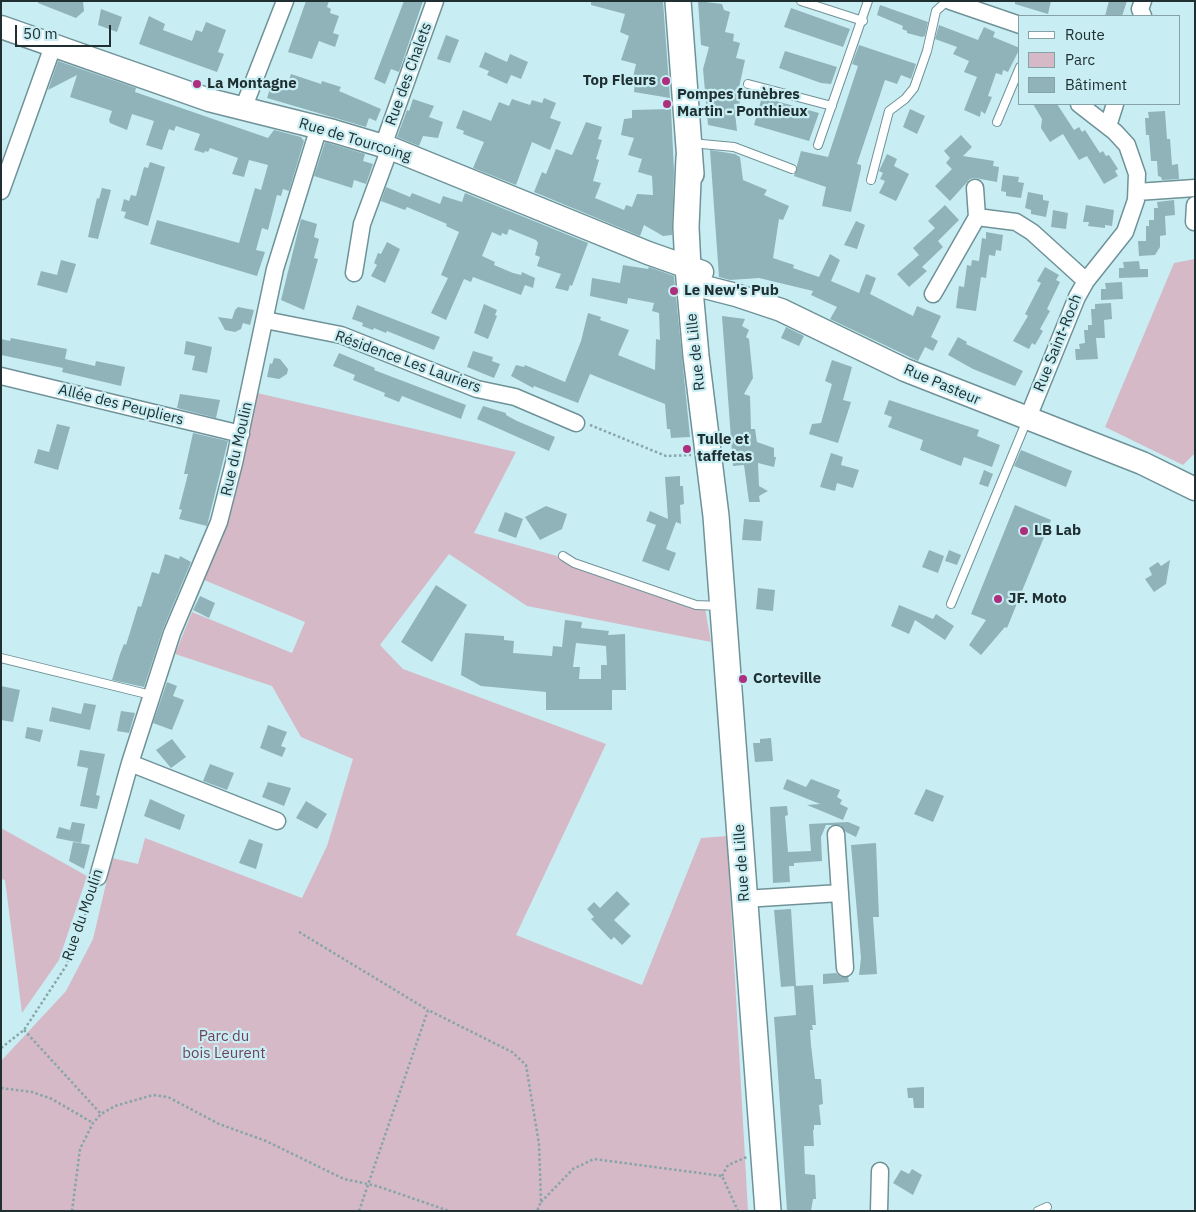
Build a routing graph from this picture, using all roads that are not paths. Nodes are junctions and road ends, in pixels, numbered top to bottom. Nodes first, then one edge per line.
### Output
1 (285, 1) edge
2 (435, 1) edge
3 (678, 1) edge
4 (801, 1) edge
5 (868, 1) edge
6 (949, 1) edge
7 (1142, 1) edge
8 (1143, 15) edge
9 (863, 21) junction
10 (1018, 24) edge
11 (1, 27) edge
12 (53, 46) junction
13 (1018, 72) edge
14 (748, 84) dead end
15 (1080, 105) edge
16 (1115, 105) edge
17 (832, 106) junction
18 (243, 109) junction
19 (997, 122) dead end
20 (1108, 126) junction
21 (319, 127) junction
22 (818, 145) dead end
23 (386, 147) junction
24 (689, 151) junction
25 (792, 169) dead end
26 (871, 180) dead end
27 (975, 188) dead end
28 (1195, 188) edge
29 (1, 191) edge
30 (1137, 192) junction
31 (1195, 205) edge
32 (977, 217) junction
33 (1194, 222) edge
34 (354, 273) dead end
35 (696, 278) junction
36 (1086, 281) junction
37 (933, 294) dead end
38 (264, 320) junction
39 (1, 376) edge
40 (1027, 420) junction
41 (576, 423) road end
42 (241, 434) junction
43 (1195, 488) edge
44 (716, 516) junction
45 (563, 556) dead end
46 (951, 604) dead end
47 (722, 606) junction
48 (1, 658) edge
49 (151, 696) junction
50 (130, 763) junction
51 (277, 821) dead end
52 (836, 834) dead end
53 (98, 877) road end
54 (840, 893) junction
55 (744, 899) junction
56 (845, 968) dead end
57 (880, 1172) dead end
58 (1048, 1207) dead end
59 (768, 1211) edge
60 (879, 1211) edge
61 (1038, 1211) edge

1 - 18 street
2 - 23 street, Rue des Chalets
3 - 24 main road, Rue de Lille
4 - 9 lane
5 - 9 lane
6 - 10 street
6 - 26 lane
7 - 8 street
9 - 17 lane
11 - 12 main road, Rue de Tourcoing
12 - 18 main road, Rue de Tourcoing
12 - 29 street
13 - 19 lane
14 - 17 lane
15 - 20 street, Rue Saint-Roch
16 - 20 street
17 - 22 lane
18 - 21 main road, Rue de Tourcoing
20 - 30 street, Rue Saint-Roch
21 - 23 main road, Rue de Tourcoing
21 - 38 street, Rue du Moulin
23 - 34 street, Rue des Chalets
23 - 35 main road, Rue de Tourcoing
24 - 25 lane
24 - 35 main road, Rue de Lille
27 - 32 street
28 - 30 street
30 - 36 street, Rue Saint-Roch
31 - 33 street
32 - 36 street
32 - 37 street
35 - 40 main road, Rue Pasteur
35 - 44 main road, Rue de Lille
35 - 44 main road, Rue de Lille
36 - 40 street, Rue Saint-Roch
38 - 41 street, Résidence Les Lauriers
38 - 42 street, Rue du Moulin
39 - 42 street, Allée des Peupliers
40 - 43 main road, Rue Pasteur
40 - 46 lane
42 - 49 street, Rue du Moulin
44 - 47 main road, Rue de Lille
45 - 47 lane
47 - 55 main road, Rue de Lille
48 - 49 lane
49 - 50 street, Rue du Moulin
50 - 51 street
50 - 53 street, Rue du Moulin
52 - 54 street
54 - 55 street
54 - 56 street
55 - 59 main road, Rue de Lille
57 - 60 street
58 - 61 lane

